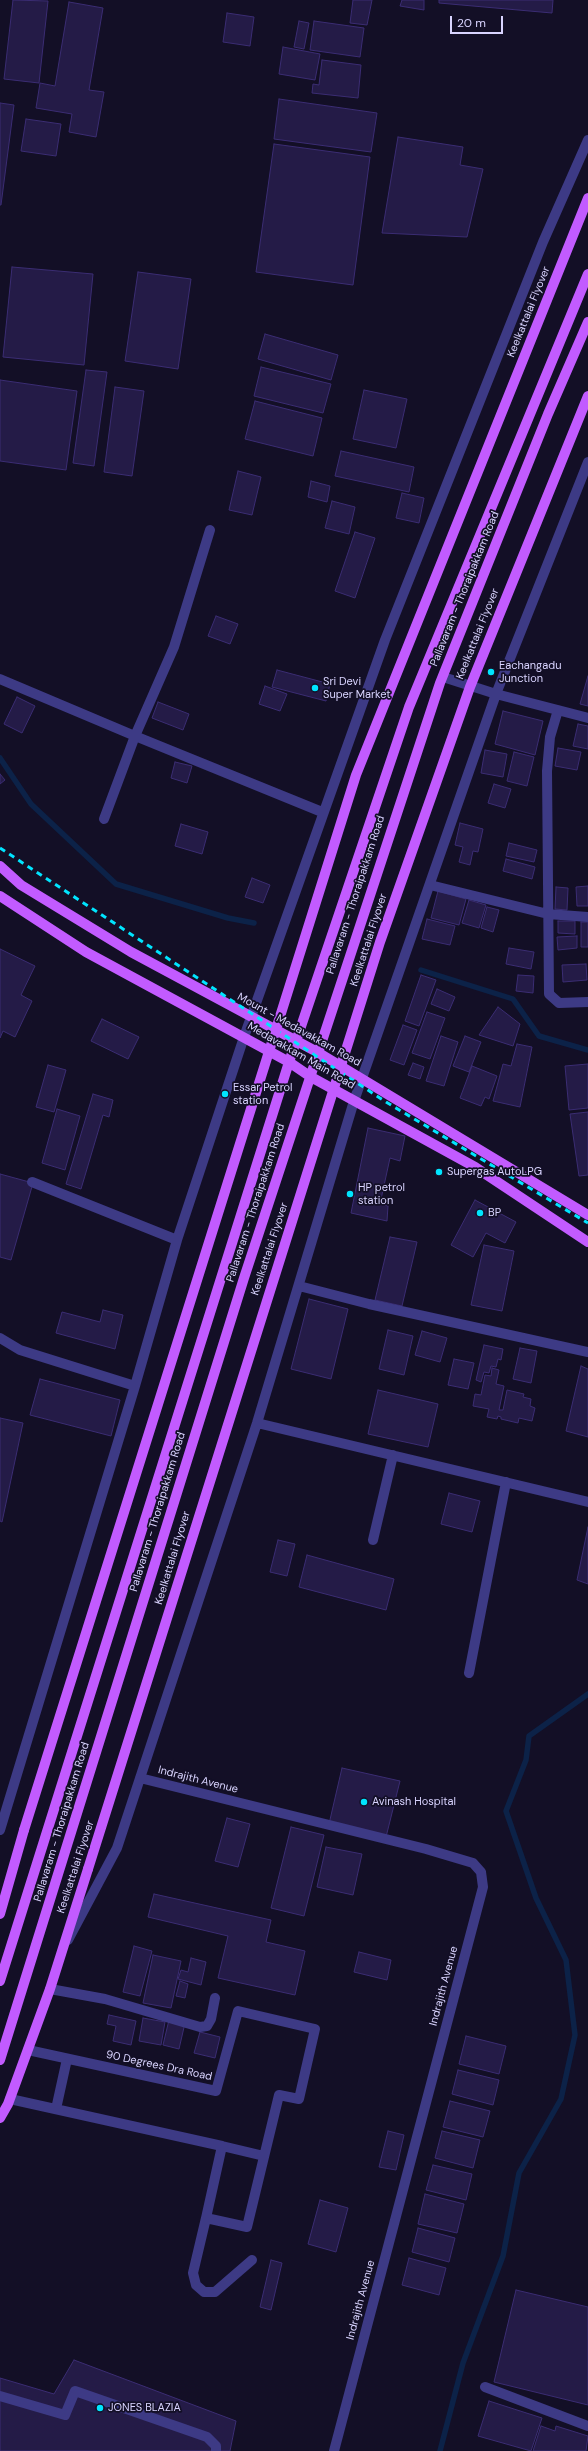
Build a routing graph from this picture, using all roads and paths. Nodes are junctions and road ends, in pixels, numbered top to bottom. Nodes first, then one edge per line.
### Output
1 (588, 140) edge
2 (588, 198) edge
3 (588, 274) edge
4 (588, 322) edge
5 (588, 396) edge
6 (588, 462) edge
7 (210, 530) dead end
8 (443, 677) junction
9 (0, 679) edge
10 (496, 694) junction
11 (558, 710) junction
12 (588, 718) edge
13 (135, 736) junction
14 (322, 812) junction
15 (104, 819) dead end
16 (0, 866) edge
17 (430, 885) junction
18 (0, 896) edge
19 (548, 914) junction
20 (588, 917) edge
21 (588, 1002) edge
22 (252, 1016) junction
23 (244, 1037) junction
24 (297, 1040) junction
25 (318, 1053) junction
26 (289, 1062) junction
27 (311, 1077) junction
28 (363, 1080) junction
29 (354, 1101) junction
30 (32, 1182) dead end
31 (588, 1215) edge
32 (177, 1240) junction
33 (588, 1242) edge
34 (299, 1286) junction
35 (0, 1338) edge
36 (588, 1352) edge
37 (135, 1386) junction
38 (257, 1422) junction
39 (393, 1455) junction
40 (506, 1482) junction
41 (588, 1502) edge
42 (373, 1540) dead end
43 (469, 1673) dead end
44 (140, 1778) junction
45 (0, 1830) edge
46 (0, 1914) edge
47 (61, 1954) junction
48 (0, 1981) edge
49 (50, 1989) junction
50 (215, 1998) dead end
51 (28, 2050) junction
52 (67, 2059) junction
53 (0, 2060) edge
54 (10, 2099) junction
55 (56, 2109) junction
56 (0, 2118) edge
57 (222, 2146) junction
58 (264, 2156) junction
59 (206, 2218) junction
60 (252, 2260) dead end
61 (485, 2387) dead end
62 (0, 2396) edge
63 (588, 2426) edge
64 (216, 2451) edge
65 (334, 2451) edge

1 - 14 street
2 - 46 main road, Keelkattalai Flyover, bridge
3 - 24 main road, Pallavaram - Thoraipakkam Road
4 - 8 main road, Pallavaram - Thoraipakkam Road
5 - 47 main road, Keelkattalai Flyover, bridge
6 - 10 street
7 - 13 street
8 - 10 street
8 - 25 main road, Pallavaram - Thoraipakkam Road
9 - 13 street
10 - 11 street
10 - 17 street
11 - 12 street
11 - 19 street
13 - 14 street
13 - 15 street
14 - 22 street
16 - 22 main road, Mount - Medavakkam Road
17 - 19 street
17 - 28 street
18 - 23 main road, Medavakkam Main Road
19 - 20 street
19 - 21 street
22 - 23 street
22 - 24 main road, Mount - Medavakkam Road
23 - 26 main road, Medavakkam Main Road
23 - 32 street
24 - 25 main road, Mount - Medavakkam Road
24 - 26 main road, Pallavaram - Thoraipakkam Road
25 - 27 main road, Pallavaram - Thoraipakkam Road
25 - 28 main road, Mount - Medavakkam Road
26 - 27 main road, Medavakkam Main Road
26 - 48 main road, Pallavaram - Thoraipakkam Road
27 - 29 main road, Medavakkam Main Road
27 - 53 main road, Pallavaram - Thoraipakkam Road
28 - 29 street
28 - 31 main road, Mount - Medavakkam Road
29 - 33 main road, Medavakkam Main Road
29 - 34 street
30 - 32 street
32 - 37 street
34 - 36 street
34 - 38 street
35 - 37 street
37 - 45 street
38 - 39 street
38 - 44 street
39 - 40 street
39 - 42 street
40 - 41 street
40 - 43 street
44 - 47 street
44 - 65 street, Indrajith Avenue
47 - 49 main road, Keelkattalai Flyover
49 - 50 street
49 - 51 main road, Keelkattalai Flyover
51 - 52 street, 90 Degrees Dra Road
51 - 54 main road, Keelkattalai Flyover
52 - 55 street
52 - 58 street, 90 Degrees Dra Road
54 - 55 street
54 - 56 main road, Keelkattalai Flyover
55 - 57 street
57 - 58 street
57 - 59 street
58 - 59 street, 90 Degrees Dra Road
59 - 60 street
61 - 63 street
62 - 64 street

